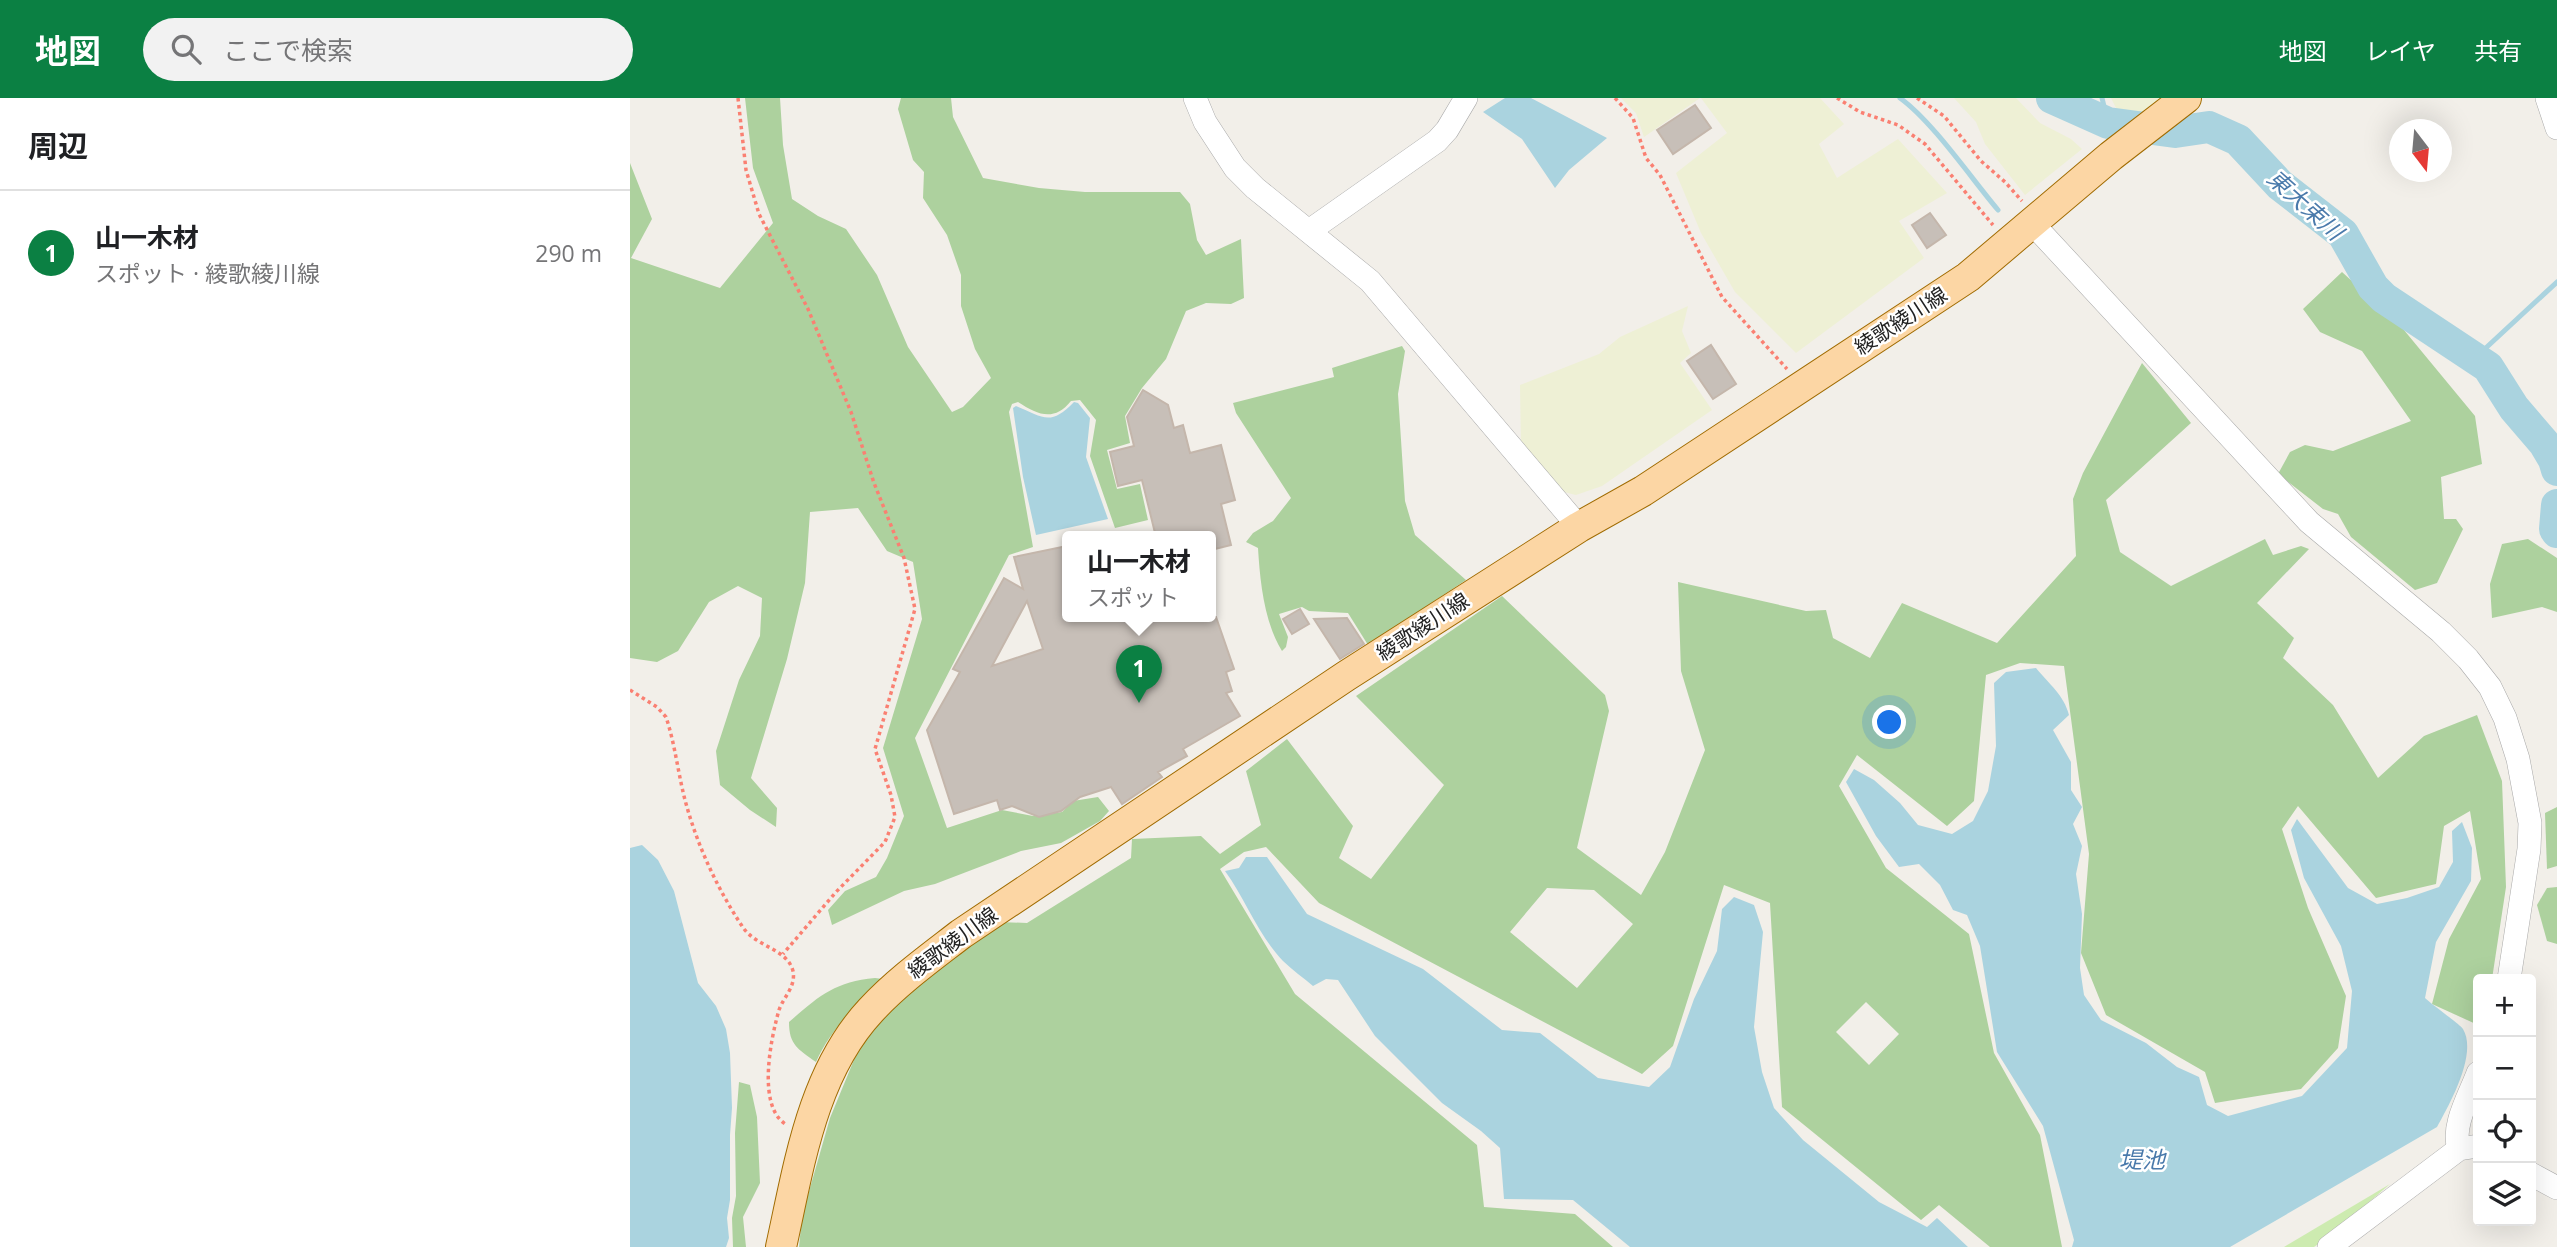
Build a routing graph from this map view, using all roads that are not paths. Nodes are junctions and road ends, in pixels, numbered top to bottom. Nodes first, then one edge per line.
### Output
1 (1195, 98) edge
2 (1466, 98) edge
3 (2547, 98) edge
4 (2181, 103) edge
5 (2557, 128) edge
6 (2034, 221) junction
7 (1310, 231) junction
8 (1579, 527) junction
9 (2510, 974) edge
10 (2473, 1087) edge
11 (2469, 1147) edge
12 (2536, 1177) edge
13 (2557, 1188) edge
14 (781, 1247) edge
15 (2329, 1247) edge

1 - 7 street
2 - 7 street
3 - 5 street
4 - 6 main road, 綾歌綾川線
6 - 8 main road, 綾歌綾川線
6 - 9 street
7 - 8 street
8 - 14 main road, 綾歌綾川線
10 - 11 street
11 - 15 street
12 - 13 street

